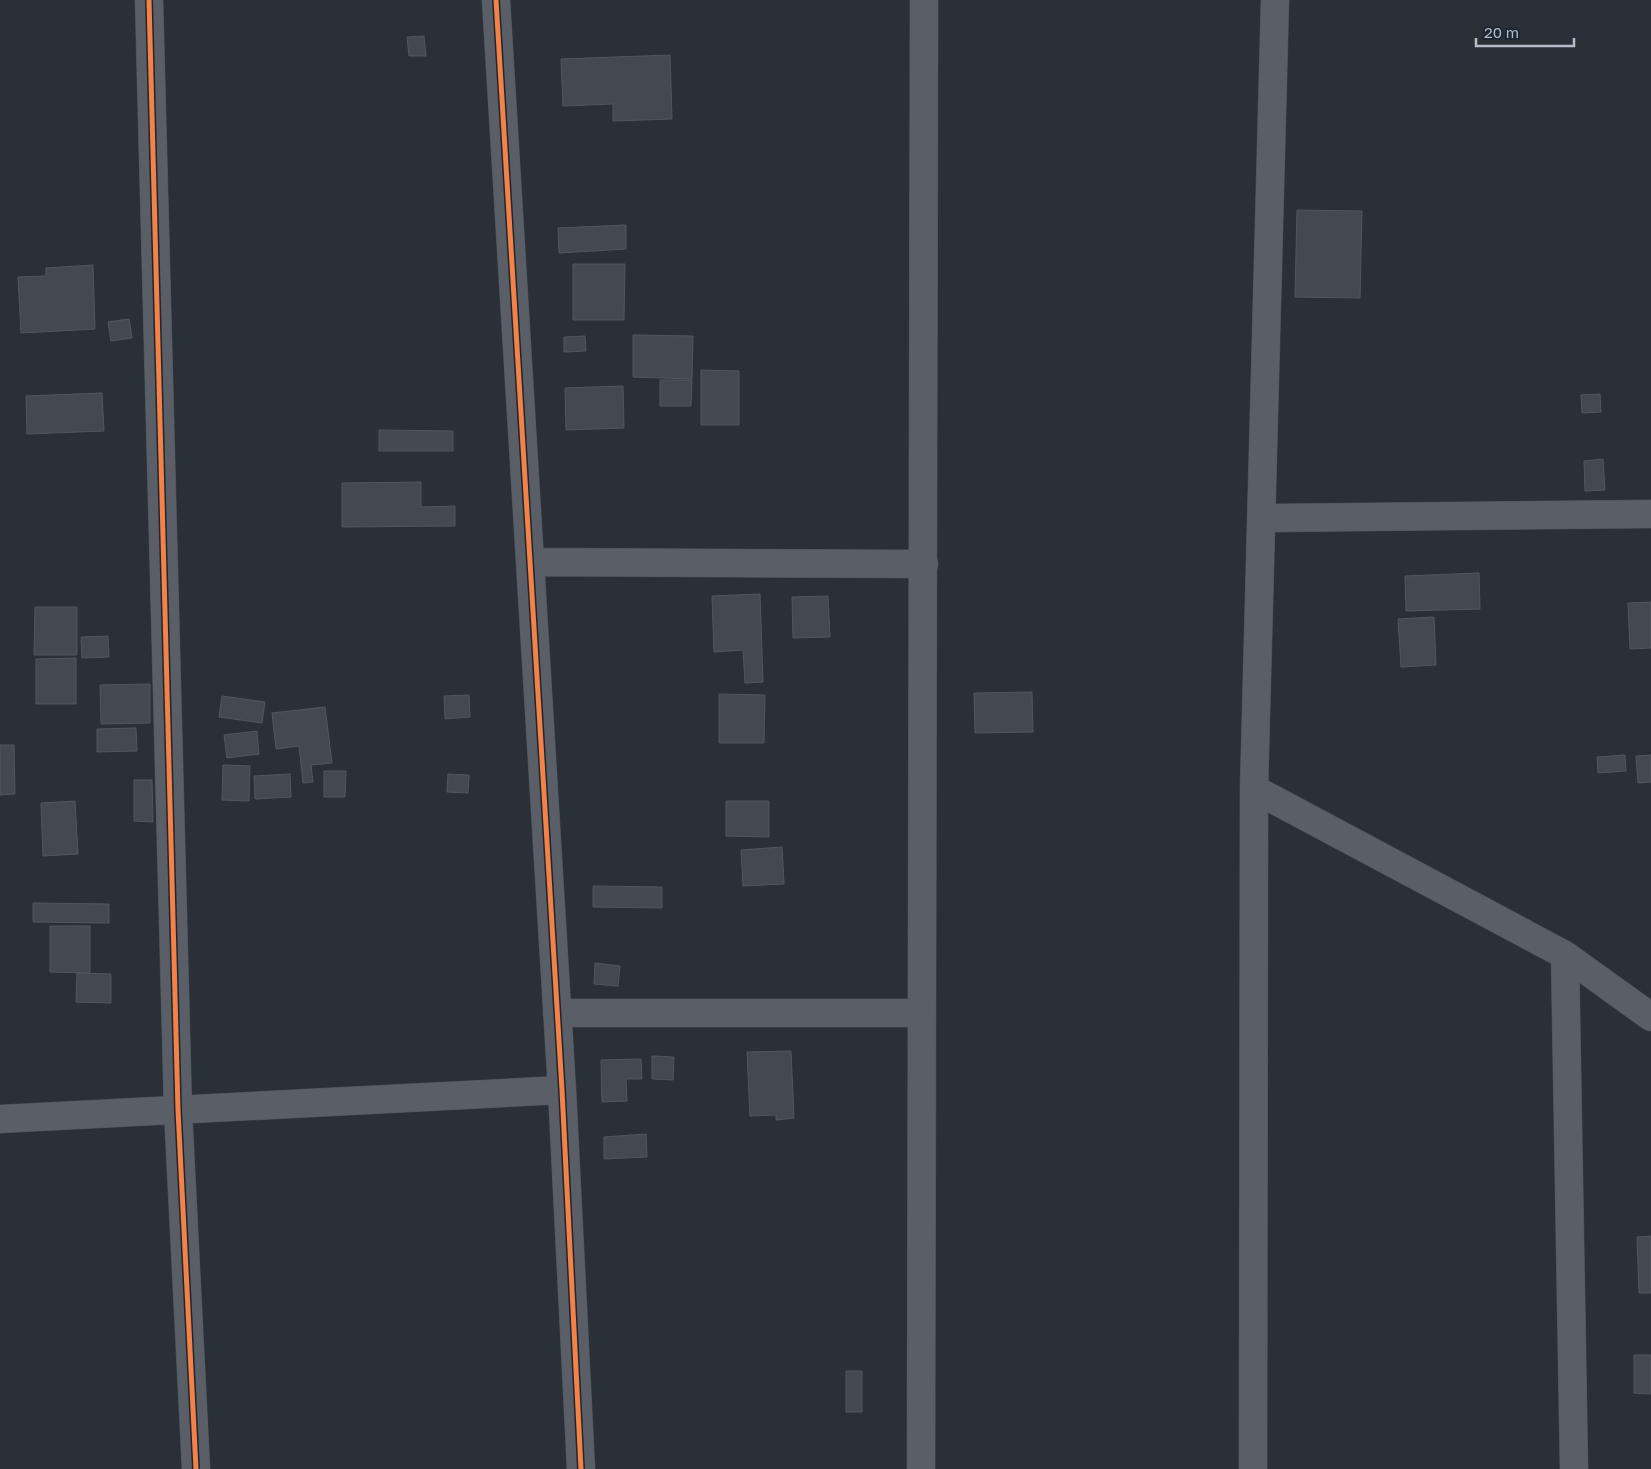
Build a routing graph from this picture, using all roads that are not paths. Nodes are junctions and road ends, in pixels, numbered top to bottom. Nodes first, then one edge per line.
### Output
1 (149, 0) edge
2 (496, 0) edge
3 (924, 0) edge
4 (1275, 0) edge
5 (1651, 514) edge
6 (1262, 518) junction
7 (531, 562) junction
8 (924, 564) junction
9 (1254, 789) junction
10 (1565, 955) junction
11 (557, 1013) junction
12 (922, 1013) junction
13 (1651, 1017) edge
14 (562, 1090) junction
15 (178, 1110) junction
16 (0, 1119) edge
17 (196, 1469) edge
18 (581, 1469) edge
19 (921, 1469) edge
20 (1253, 1469) edge
21 (1574, 1469) edge

1 - 15 street
2 - 7 street
3 - 8 street
4 - 6 street
5 - 6 street
6 - 9 street
7 - 8 street
7 - 11 street
8 - 12 street
9 - 10 street
9 - 20 street
10 - 13 street
10 - 21 street
11 - 12 street
11 - 14 street
12 - 19 street
14 - 15 street
14 - 18 street
15 - 16 street
15 - 17 street

